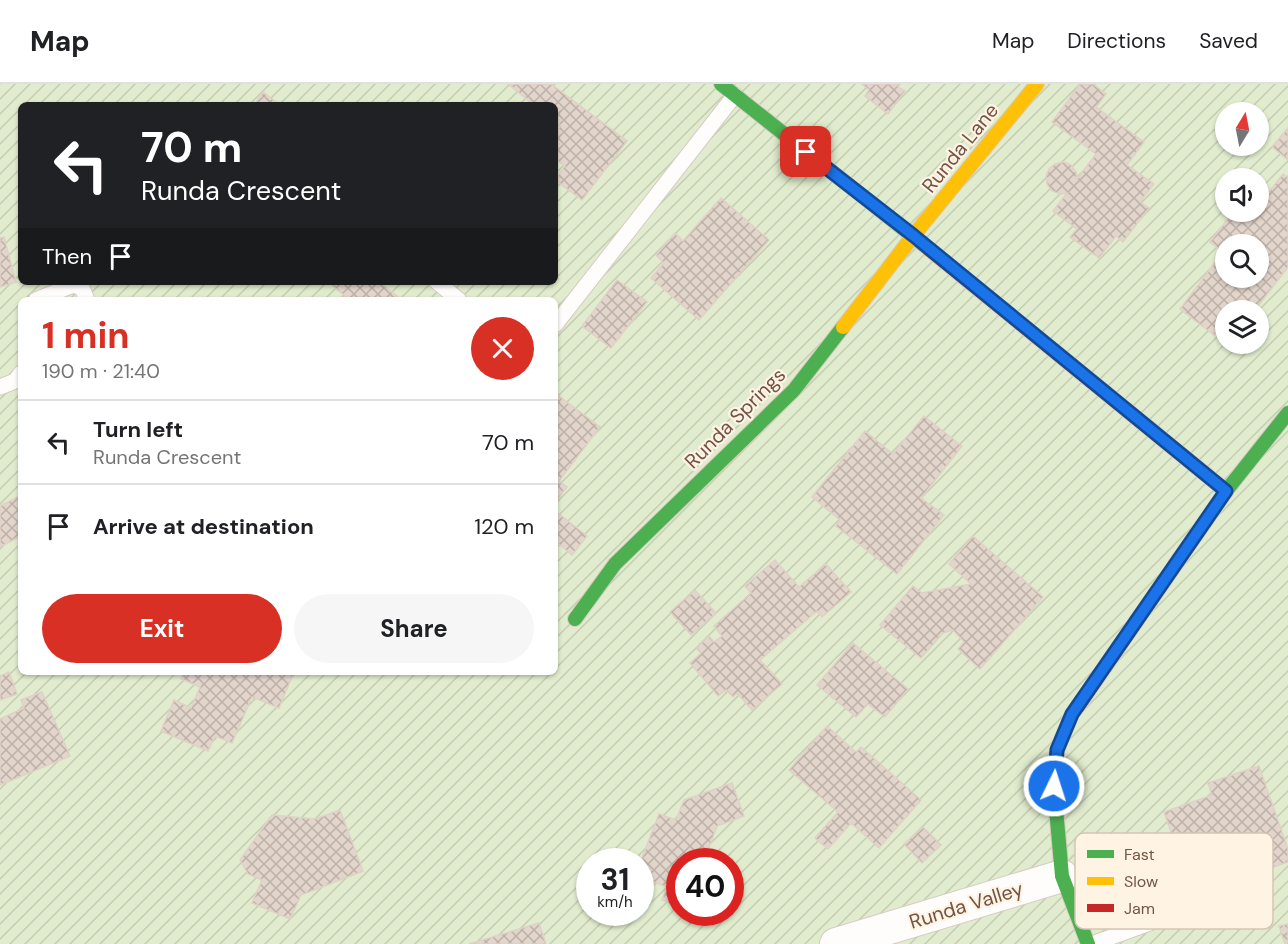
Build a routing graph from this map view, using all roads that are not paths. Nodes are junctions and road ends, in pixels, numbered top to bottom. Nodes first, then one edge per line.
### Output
1 (721, 84) edge
2 (1037, 84) edge
3 (735, 95) junction
4 (914, 236) junction
5 (73, 285) edge
6 (73, 285) edge
7 (441, 285) edge
8 (43, 297) edge
9 (86, 297) edge
10 (455, 297) edge
11 (558, 321) edge
12 (18, 378) edge
13 (0, 387) edge
14 (1288, 413) edge
15 (1226, 491) junction
16 (570, 620) dead end
17 (1062, 876) junction
18 (1075, 908) edge
19 (1084, 929) edge
20 (1132, 929) edge
21 (836, 944) edge
22 (1090, 944) edge

1 - 3 street
2 - 4 street, Runda Lane
3 - 4 street
3 - 11 lane
4 - 15 street
4 - 16 street, Runda Springs
5 - 8 lane
6 - 9 lane
7 - 10 lane
12 - 13 lane
14 - 15 street
15 - 17 street
17 - 18 street
17 - 21 street, Runda Valley
19 - 22 street
20 - 22 lane

